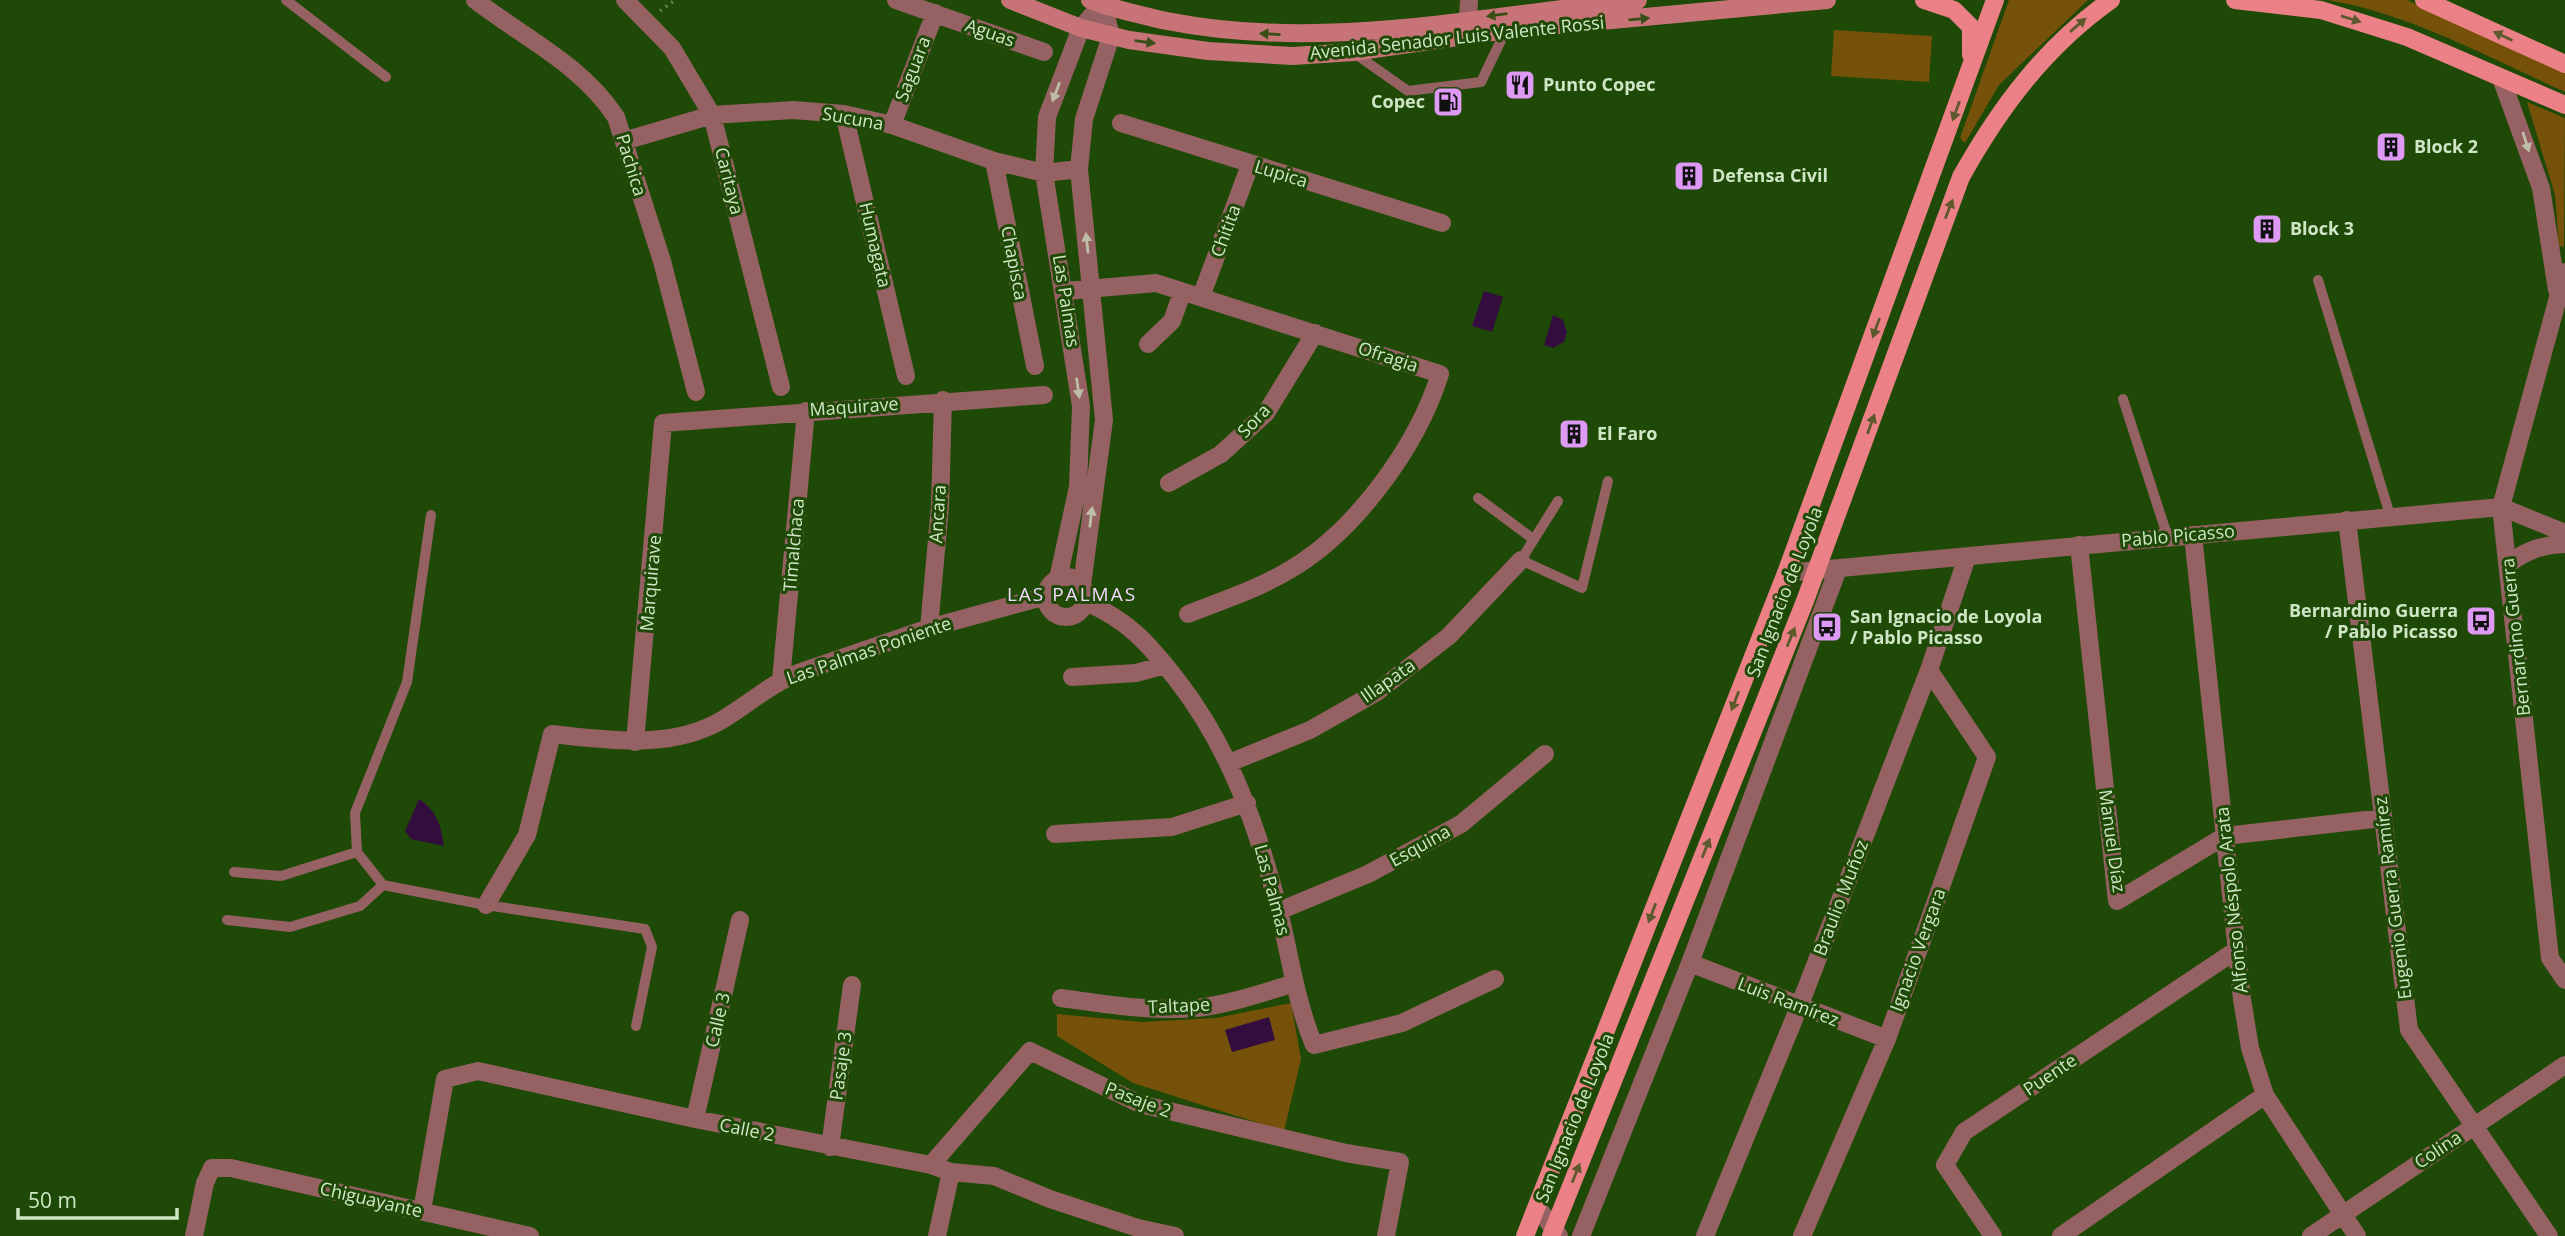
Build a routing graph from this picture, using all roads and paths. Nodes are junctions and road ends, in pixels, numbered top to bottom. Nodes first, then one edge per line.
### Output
1 (286, 0) edge
2 (475, 0) edge
3 (625, 0) edge
4 (895, 0) edge
5 (1010, 0) edge
6 (1469, 0) edge
7 (1638, 0) edge
8 (1827, 0) edge
9 (1924, 0) edge
10 (1995, 0) edge
11 (2111, 0) edge
12 (2235, 0) edge
13 (2424, 0) edge
14 (1098, 2) edge
15 (935, 13) junction
16 (1468, 19) junction
17 (1081, 28) junction
18 (1506, 30) junction
19 (1111, 36) junction
20 (1044, 52) dead end
21 (1353, 52) junction
22 (2565, 64) edge
23 (1971, 71) junction
24 (386, 77) dead end
25 (2501, 78) junction
26 (2565, 104) edge
27 (844, 114) junction
28 (712, 115) junction
29 (1121, 123) dead end
30 (892, 125) junction
31 (624, 141) junction
32 (994, 161) junction
33 (1250, 164) junction
34 (1079, 169) junction
35 (1044, 173) junction
36 (1442, 223) dead end
37 (2565, 272) edge
38 (2318, 280) dead end
39 (1092, 287) junction
40 (1065, 291) junction
41 (1182, 293) junction
42 (1201, 297) junction
43 (2562, 297) edge
44 (1315, 333) junction
45 (1148, 344) dead end
46 (1035, 366) dead end
47 (906, 376) dead end
48 (781, 387) dead end
49 (696, 391) dead end
50 (1044, 395) dead end
51 (943, 400) junction
52 (2123, 400) dead end
53 (806, 411) junction
54 (663, 423) joint
55 (1608, 481) dead end
56 (1170, 482) dead end
57 (1478, 498) dead end
58 (1558, 501) dead end
59 (2501, 507) junction
60 (431, 515) dead end
61 (2390, 515) junction
62 (2347, 520) junction
63 (2565, 533) edge
64 (2193, 535) junction
65 (2168, 538) junction
66 (1533, 539) junction
67 (2565, 544) edge
68 (2079, 545) junction
69 (1967, 556) junction
70 (1521, 560) junction
71 (2508, 564) junction
72 (1838, 569) junction
73 (1816, 571) junction
74 (1786, 573) junction
75 (1058, 579) junction
76 (1084, 594) junction
77 (1046, 596) junction
78 (1188, 614) dead end
79 (929, 628) junction
80 (1165, 665) junction
81 (1929, 670) junction
82 (1072, 677) dead end
83 (781, 680) junction
84 (635, 742) junction
85 (1545, 754) dead end
86 (1229, 763) junction
87 (1247, 803) junction
88 (2383, 818) junction
89 (1055, 834) dead end
90 (2225, 836) junction
91 (357, 852) junction
92 (234, 872) dead end
93 (383, 885) junction
94 (486, 905) junction
95 (1279, 911) junction
96 (227, 920) dead end
97 (740, 920) dead end
98 (2238, 949) junction
99 (1690, 963) junction
100 (1495, 979) dead end
101 (2565, 980) edge
102 (1295, 983) junction
103 (852, 985) dead end
104 (1061, 998) dead end
105 (1799, 1007) junction
106 (636, 1026) dead end
107 (1887, 1039) junction
108 (2565, 1065) edge
109 (2265, 1095) junction
110 (695, 1119) junction
111 (2474, 1126) junction
112 (830, 1147) junction
113 (931, 1166) junction
114 (951, 1172) junction
115 (1537, 1206) junction
116 (422, 1211) junction
117 (2343, 1215) junction
118 (1711, 1233) edge
119 (1555, 1234) edge
120 (194, 1236) edge
121 (530, 1236) edge
122 (937, 1236) edge
123 (1175, 1236) edge
124 (1385, 1236) edge
125 (1525, 1236) edge
126 (1581, 1236) edge
127 (1802, 1236) edge
128 (1993, 1236) edge
129 (2062, 1236) edge
130 (2311, 1236) edge
131 (2357, 1236) edge
132 (2549, 1236) edge

1 - 24 lane
2 - 31 street, Pachica
3 - 28 street, Caritaya
4 - 15 street, Aguas
5 - 17 main road, Avenida Senador Luis Valente Rossi
6 - 16 street
7 -> 16 main road, Avenida Senador Luis Valente Rossi
18 -> 8 main road, Avenida Senador Luis Valente Rossi
9 - 23 main road
10 - 23 main road, San Ignacio de Loyola
73 -> 11 main road, San Ignacio de Loyola
12 -> 25 main road
22 -> 13 main road
16 -> 14 main road, Avenida Senador Luis Valente Rossi
14 - 17 street
14 - 19 street
15 - 20 street, Aguas
15 - 30 street, Saguara
17 - 19 main road, Avenida Senador Luis Valente Rossi
17 -> 35 street, Las Palmas
18 - 21 main road, Avenida Senador Luis Valente Rossi
18 - 21 lane
19 -> 21 main road, Avenida Senador Luis Valente Rossi
19 - 34 street, Las Palmas
23 -> 74 main road, San Ignacio de Loyola
25 - 26 main road
25 -> 43 street, Bernardino Guerra
27 - 28 street, Sucuna
27 - 30 street, Sucuna
27 - 47 street, Humagata
28 - 31 street, Sucuna
28 - 48 street, Caritaya
29 - 33 street, Lupica
30 - 32 street, Sucuna
31 - 49 street, Pachica
32 - 35 street, Sucuna
32 - 46 street, Chapisca
33 - 36 street, Lupica
33 - 42 street, Chitita
34 - 35 street, Sucuna
39 -> 34 street, Las Palmas
35 - 40 street, Las Palmas
37 - 43 street, Bernardino Guerra
38 - 61 lane
39 - 40 street, Ofragia
39 - 41 street, Ofragia
76 -> 39 street, Las Palmas
40 -> 75 street, Las Palmas
41 - 42 street, Ofragia
41 - 45 street
42 - 44 street, Ofragia
43 - 59 street, Bernardino Guerra
44 - 56 street, Sora
44 - 78 street, Ofragia
50 - 51 street, Maquirave
51 - 53 street, Maquirave
51 - 79 street, Ancara
52 - 65 lane
53 - 54 street, Maquirave
53 - 83 street, Timalchaca
54 - 84 street, Marquirave
55 - 70 lane
57 - 66 lane
58 - 66 lane
59 - 61 street, Pablo Picasso
59 - 63 street, Pablo Picasso
59 - 71 street, Bernardino Guerra
60 - 91 lane
61 - 62 street, Pablo Picasso
62 - 64 street, Pablo Picasso
62 - 88 street, Eugenio Guerra Ramírez
64 - 65 street, Pablo Picasso
64 - 90 street, Alfonso Néspolo Arata
65 - 68 street, Pablo Picasso
66 - 70 lane
67 - 71 street
68 - 69 street, Pablo Picasso
68 - 90 street, Manuel Díaz
69 - 72 street, Pablo Picasso
69 - 81 street, Braulio Muñoz
70 - 86 street, Illapata
71 - 101 street, Bernardino Guerra
72 - 73 street, Pablo Picasso
72 - 99 street
73 - 74 street, Pablo Picasso
119 -> 73 main road, San Ignacio de Loyola
74 -> 115 main road, San Ignacio de Loyola
75 - 76 street, Las Palmas
75 - 77 street, Las Palmas
76 - 77 street
76 - 80 street, Las Palmas
77 - 79 street, Las Palmas Poniente
79 - 83 street, Las Palmas Poniente
80 - 82 street
80 - 86 street, Las Palmas
81 - 105 street, Braulio Muñoz
81 - 107 street, Ignacio Vergara
83 - 84 street, Las Palmas Poniente
84 - 94 street, Las Palmas Poniente
85 - 95 street, Esquina
86 - 87 street, Las Palmas
87 - 89 street
87 - 95 street, Las Palmas
88 - 90 street, Manuel Díaz
88 - 111 street, Eugenio Guerra Ramírez
90 - 98 street, Alfonso Néspolo Arata
91 - 92 lane
91 - 93 lane
93 - 94 lane
93 - 96 lane
94 - 106 lane
95 - 102 street, Las Palmas
97 - 110 street, Calle 3
98 - 109 street, Alfonso Néspolo Arata
98 - 128 street, Puente
99 - 105 street, Luis Ramírez
99 - 126 street
100 - 102 street, Las Palmas
102 - 104 street, Taltape
103 - 112 street, Pasaje 3
105 - 107 street, Luis Ramírez
105 - 118 street, Braulio Muñoz
107 - 127 street, Ignacio Vergara
108 - 111 street, Colina
109 - 117 street, Alfonso Néspolo Arata
109 - 129 street
110 - 112 street, Calle 2
110 - 116 street, Calle 2
111 - 117 street, Colina
111 - 132 street, Eugenio Guerra Ramírez
112 - 113 street, Calle 2
113 - 114 street, Calle 2
113 - 124 street, Pasaje 2
114 - 122 street
114 - 123 street, Calle 2
115 - 119 street
115 - 125 main road, San Ignacio de Loyola
116 - 120 street, Chiguayante
116 - 121 street, Chiguayante
117 - 130 street, Colina
117 - 131 street, Alfonso Néspolo Arata

